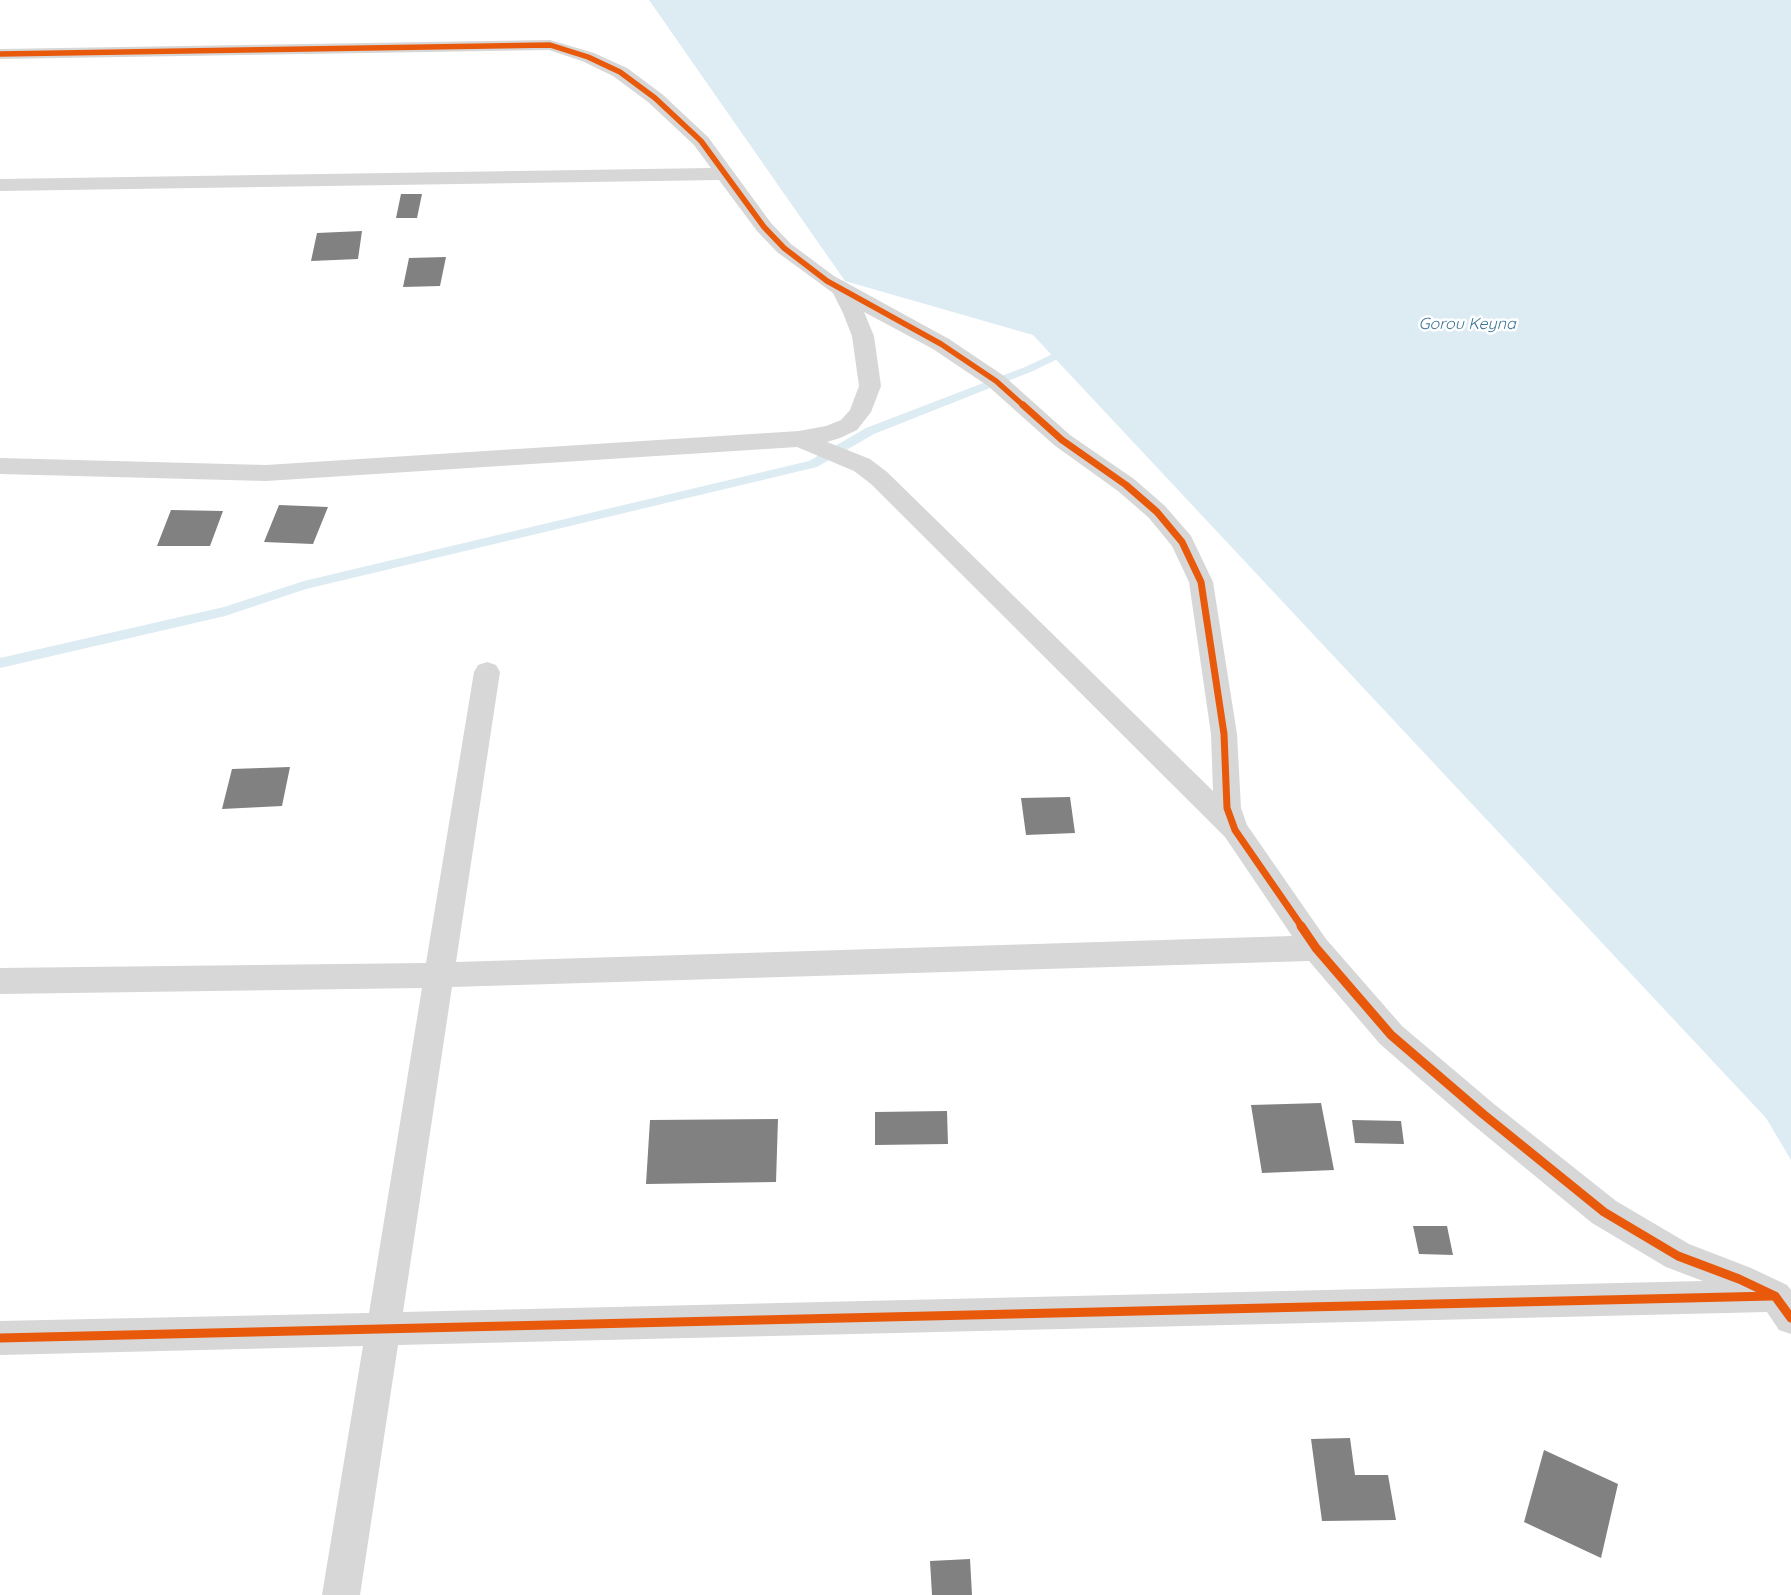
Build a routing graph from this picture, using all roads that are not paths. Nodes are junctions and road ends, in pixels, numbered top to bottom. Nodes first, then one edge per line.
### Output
1 (0, 54) edge
2 (725, 174) junction
3 (0, 185) edge
4 (841, 289) junction
5 (799, 438) junction
6 (0, 466) edge
7 (487, 672) dead end
8 (1235, 830) junction
9 (1316, 948) junction
10 (440, 975) junction
11 (0, 981) edge
12 (1783, 1307) edge
13 (384, 1329) junction
14 (0, 1338) edge
15 (341, 1595) edge

1 - 2 street
2 - 3 street
2 - 4 street
4 - 5 street
4 - 8 street
5 - 6 street
5 - 8 street
7 - 10 street
8 - 9 street
9 - 10 street
9 - 12 street
10 - 11 street
10 - 13 street
12 - 13 street
13 - 14 street
13 - 15 street

